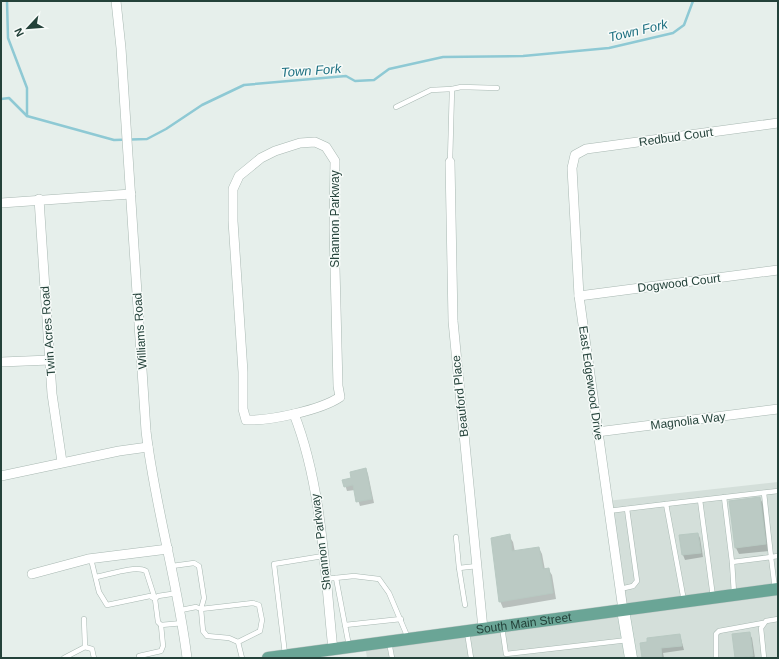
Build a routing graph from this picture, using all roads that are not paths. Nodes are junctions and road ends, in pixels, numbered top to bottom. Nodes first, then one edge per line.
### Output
1 (116, 1) edge
2 (497, 88) dead end
3 (452, 89) junction
4 (396, 107) dead end
5 (778, 123) edge
6 (575, 155) joint
7 (450, 162) joint
8 (131, 194) junction
9 (39, 199) junction
10 (1, 203) edge
11 (778, 270) edge
12 (579, 296) junction
13 (50, 360) junction
14 (1, 362) edge
15 (778, 410) edge
16 (294, 414) junction
17 (597, 432) junction
18 (148, 447) junction
19 (62, 462) junction
20 (1, 476) edge
21 (778, 491) edge
22 (764, 493) junction
23 (724, 498) junction
24 (700, 500) junction
25 (666, 504) junction
26 (626, 509) junction
27 (608, 511) junction
28 (456, 537) dead end
29 (168, 549) junction
30 (323, 556) junction
31 (778, 556) edge
32 (771, 557) junction
33 (91, 558) junction
34 (732, 562) junction
35 (172, 566) junction
36 (477, 566) junction
37 (459, 568) junction
38 (32, 574) dead end
39 (96, 577) junction
40 (336, 578) junction
41 (325, 579) junction
42 (620, 589) junction
43 (776, 589) edge
44 (178, 593) junction
45 (735, 595) junction
46 (713, 597) junction
47 (155, 599) junction
48 (684, 602) junction
49 (465, 605) dead end
50 (201, 609) junction
51 (181, 610) junction
52 (623, 610) junction
53 (84, 619) dead end
54 (402, 619) junction
55 (778, 619) edge
56 (183, 623) junction
57 (763, 623) junction
58 (161, 625) junction
59 (345, 625) junction
60 (502, 627) junction
61 (483, 629) junction
62 (467, 632) junction
63 (409, 639) junction
64 (628, 640) junction
65 (238, 642) junction
66 (389, 642) junction
67 (85, 647) junction
68 (349, 648) junction
69 (331, 653) edge
70 (139, 656) dead end
71 (285, 656) junction
72 (506, 656) edge
73 (64, 658) edge
74 (94, 658) edge
75 (187, 658) edge
76 (242, 658) edge
77 (268, 658) edge
78 (392, 658) edge
79 (471, 658) edge
80 (631, 658) edge
81 (716, 658) edge
82 (764, 658) edge

1 - 8 street, Williams Road
2 - 3 lane
3 - 4 lane
3 - 7 lane
5 - 6 street, Redbud Court
6 - 12 street, East Edgewood Drive
7 - 36 street, Beauford Place
8 - 9 street
8 - 18 street, Williams Road
9 - 10 street
9 - 13 street, Twin Acres Road
11 - 12 street, Dogwood Court
12 - 17 street, East Edgewood Drive
13 - 14 street
13 - 19 street, Twin Acres Road
15 - 17 street, Magnolia Way
16 - 16 street, Shannon Parkway
16 - 30 street, Shannon Parkway
17 - 27 street, East Edgewood Drive
18 - 19 street
18 - 29 street, Williams Road
19 - 20 street
21 - 22 lane
22 - 23 lane
22 - 32 lane
23 - 24 lane
23 - 34 lane
24 - 25 lane
24 - 46 lane
25 - 26 lane
25 - 48 lane
26 - 27 lane
26 - 42 lane
27 - 42 street, East Edgewood Drive
28 - 37 lane
29 - 33 street
29 - 35 street, Williams Road
30 - 41 street, Shannon Parkway
30 - 71 lane
31 - 32 lane
32 - 34 lane
32 - 43 lane
33 - 38 street
33 - 39 lane
34 - 45 lane
35 - 44 street, Williams Road
35 - 50 lane
36 - 37 lane
36 - 61 street, Beauford Place
37 - 49 lane
39 - 47 lane
39 - 47 lane
40 - 41 lane
40 - 54 lane
40 - 59 lane
41 - 69 street, Shannon Parkway
42 - 52 street, East Edgewood Drive
43 - 45 main road, South Main Street
44 - 47 lane
44 - 51 street, Williams Road
45 - 46 main road, South Main Street
46 - 48 main road, South Main Street
47 - 58 lane
48 - 52 main road, South Main Street
50 - 51 lane
50 - 65 lane
50 - 65 lane
51 - 56 street, Williams Road
52 - 60 main road, South Main Street
52 - 64 street
53 - 67 lane
54 - 59 lane
54 - 63 lane
55 - 57 lane
56 - 58 lane
56 - 75 street, Williams Road
57 - 81 lane
57 - 82 lane
58 - 70 lane
59 - 68 lane
60 - 61 main road, South Main Street
60 - 72 lane
61 - 62 main road, South Main Street
62 - 63 main road, South Main Street
62 - 79 lane
63 - 66 main road, South Main Street
64 - 72 lane
64 - 80 street
65 - 76 lane
66 - 68 main road, South Main Street
66 - 78 lane
67 - 73 lane
67 - 74 lane
68 - 69 main road, South Main Street
69 - 71 main road, South Main Street
71 - 77 main road, South Main Street

